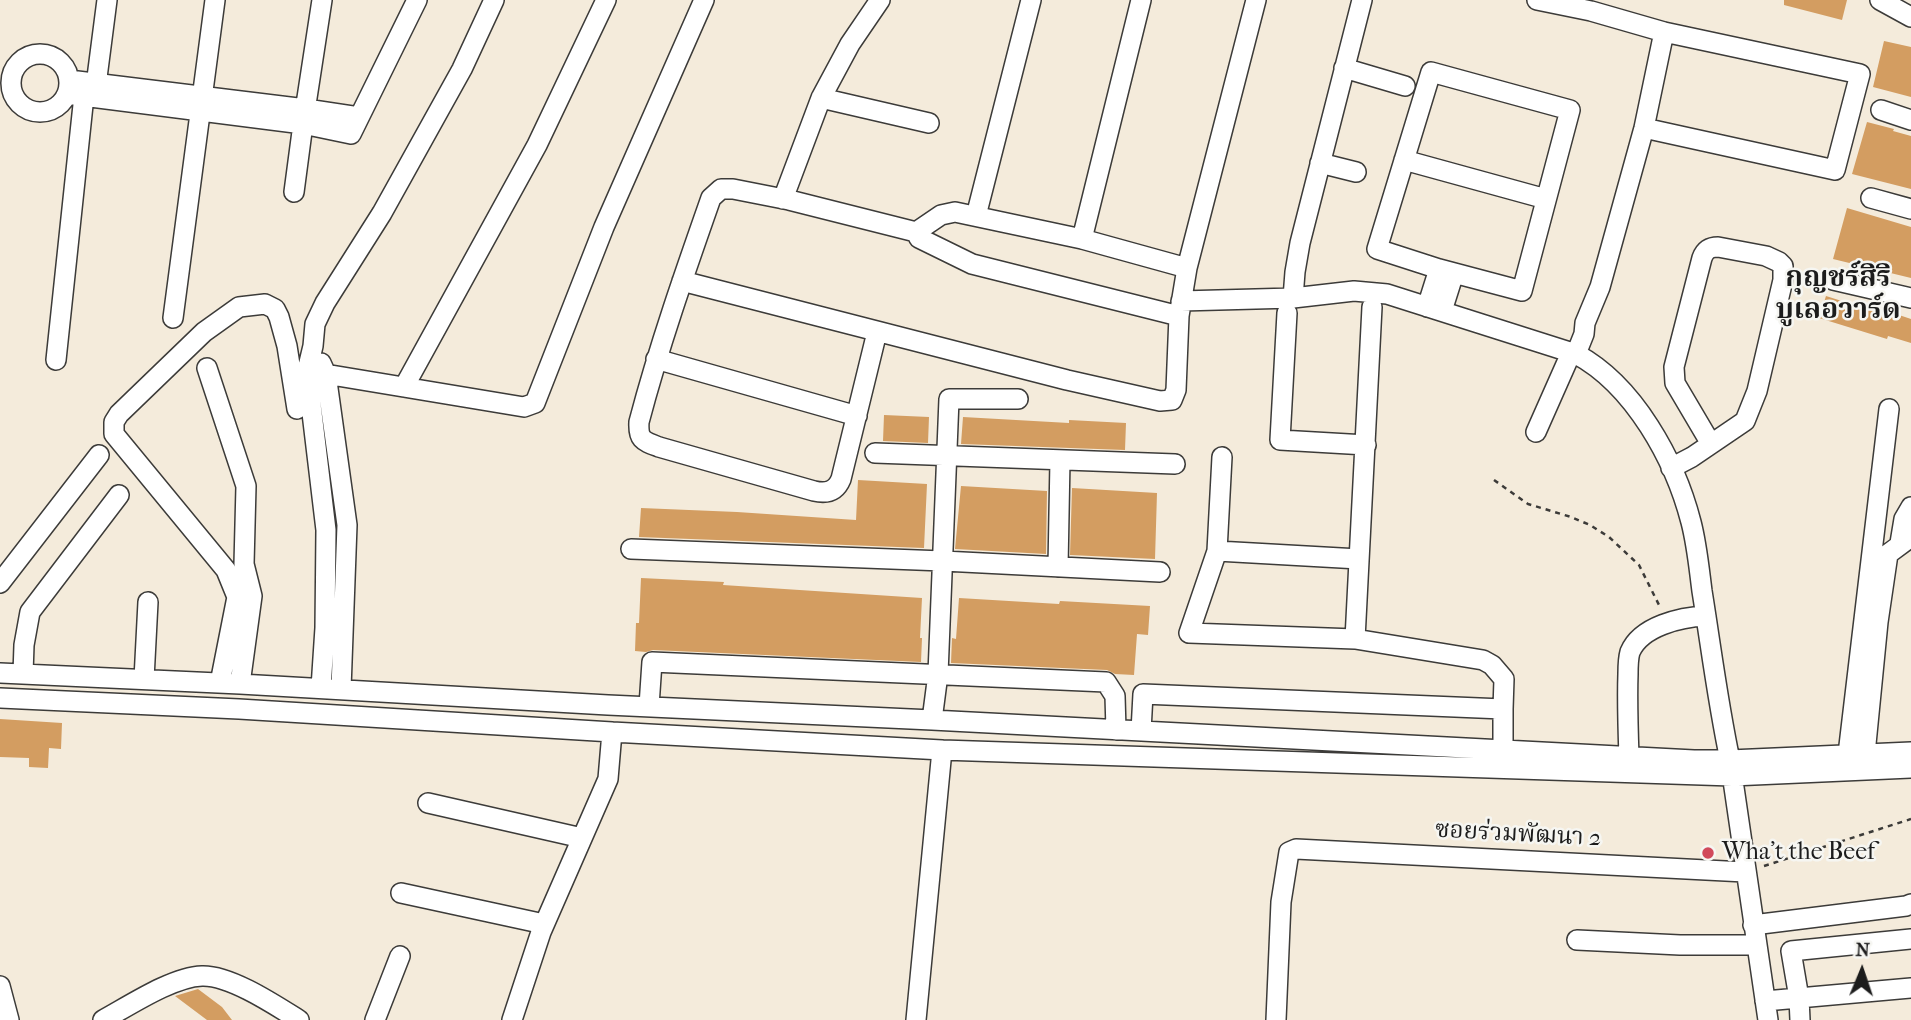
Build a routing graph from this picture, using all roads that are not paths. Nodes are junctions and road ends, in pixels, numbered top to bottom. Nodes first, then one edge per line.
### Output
1 (107, 0) edge
2 (215, 0) edge
3 (322, 0) edge
4 (417, 0) edge
5 (494, 0) edge
6 (606, 0) edge
7 (704, 0) edge
8 (880, 0) edge
9 (1031, 0) edge
10 (1141, 0) edge
11 (1256, 0) edge
12 (1362, 0) edge
13 (1537, 0) edge
14 (1880, 0) edge
15 (1593, 6) edge
16 (1911, 17) edge
17 (1664, 32) junction
18 (7, 67) edge
19 (1344, 68) junction
20 (1405, 86) dead end
21 (6, 88) edge
22 (83, 89) junction
23 (821, 98) junction
24 (201, 104) junction
25 (1881, 110) dead end
26 (304, 116) junction
27 (1911, 121) edge
28 (929, 123) dead end
29 (1644, 128) junction
30 (1404, 160) junction
31 (1320, 163) junction
32 (1356, 172) dead end
33 (294, 192) dead end
34 (1871, 198) dead end
35 (783, 199) junction
36 (1546, 199) junction
37 (1911, 209) edge
38 (976, 216) junction
39 (916, 232) junction
40 (1082, 239) junction
41 (1446, 271) junction
42 (1833, 279) dead end
43 (682, 281) junction
44 (1183, 292) junction
45 (1911, 298) edge
46 (1290, 306) junction
47 (1372, 307) dead end
48 (1435, 309) junction
49 (173, 318) dead end
50 (877, 332) junction
51 (1572, 353) junction
52 (656, 359) junction
53 (56, 360) dead end
54 (207, 368) dead end
55 (317, 372) junction
56 (404, 387) junction
57 (1018, 399) dead end
58 (298, 409) dead end
59 (1889, 409) dead end
60 (857, 416) junction
61 (1536, 432) dead end
62 (1712, 444) junction
63 (1366, 445) junction
64 (875, 453) dead end
65 (99, 455) dead end
66 (945, 456) junction
67 (1222, 457) dead end
68 (1060, 460) junction
69 (1175, 464) dead end
70 (1671, 468) junction
71 (119, 495) dead end
72 (1911, 507) edge
73 (1906, 540) edge
74 (631, 549) dead end
75 (1217, 551) junction
76 (1359, 559) junction
77 (943, 561) junction
78 (235, 567) junction
79 (1058, 567) junction
80 (1160, 572) dead end
81 (0, 583) edge
82 (148, 602) dead end
83 (1706, 616) junction
84 (1354, 639) junction
85 (0, 673) edge
86 (23, 674) junction
87 (938, 674) junction
88 (144, 679) junction
89 (230, 683) junction
90 (331, 689) junction
91 (0, 698) edge
92 (649, 706) junction
93 (1498, 708) junction
94 (764, 711) junction
95 (932, 720) junction
96 (1116, 730) junction
97 (1141, 731) junction
98 (612, 732) junction
99 (764, 740) junction
100 (942, 750) junction
101 (1503, 751) junction
102 (1911, 752) edge
103 (1856, 754) junction
104 (1629, 757) junction
105 (1731, 768) junction
106 (1911, 768) edge
107 (428, 803) dead end
108 (582, 838) junction
109 (1745, 872) junction
110 (401, 893) dead end
111 (1911, 904) edge
112 (544, 924) junction
113 (1753, 925) junction
114 (1911, 939) edge
115 (1577, 940) dead end
116 (1756, 945) junction
117 (400, 956) dead end
118 (0, 986) edge
119 (1911, 988) edge
120 (1799, 998) junction
121 (1766, 1010) edge
122 (9, 1020) edge
123 (103, 1020) edge
124 (299, 1020) edge
125 (375, 1020) edge
126 (512, 1020) edge
127 (916, 1020) edge
128 (1276, 1020) edge
129 (1800, 1020) edge

1 - 22 street
2 - 24 street
3 - 26 street
4 - 26 street
5 - 55 street
6 - 56 street
7 - 56 street
8 - 23 street
9 - 38 street
10 - 40 street
11 - 44 street
12 - 19 street
13 - 15 street
14 - 16 street
15 - 17 street
17 - 29 street
17 - 29 street
18 - 21 street
18 - 22 street
19 - 20 street
19 - 31 street
21 - 22 street
22 - 24 street
22 - 53 street
23 - 28 street
23 - 35 street
24 - 26 street
24 - 49 street
25 - 27 street
26 - 33 street
29 - 51 street
30 - 36 street
30 - 36 street
30 - 41 street
31 - 32 street
31 - 46 street
34 - 37 street
35 - 39 street
35 - 43 street
36 - 41 street
38 - 39 street
38 - 40 street
39 - 44 street
40 - 44 street
41 - 48 street
42 - 45 street
43 - 50 street
43 - 52 street
44 - 46 street
44 - 50 street
46 - 48 street
46 - 63 street
47 - 63 street
48 - 51 street
50 - 60 street
51 - 61 street
51 - 70 street
52 - 60 street
52 - 60 street
54 - 78 street
55 - 56 street
55 - 90 street
57 - 66 street
58 - 78 street
59 - 103 street
62 - 62 street
62 - 70 street
63 - 76 street
64 - 66 street
65 - 81 street
66 - 68 street
66 - 77 street
67 - 75 street
68 - 69 street
68 - 79 street
70 - 83 street
71 - 86 street
72 - 73 street
73 - 103 street
74 - 77 street
75 - 76 street
75 - 84 street
76 - 84 street
77 - 79 street
77 - 87 street
78 - 89 street
79 - 80 street
82 - 88 street
83 - 104 street
83 - 105 street
84 - 93 street
85 - 86 street
86 - 88 street
87 - 92 street
87 - 95 street
87 - 96 street
88 - 89 street
89 - 90 street
90 - 92 street
91 - 98 street
92 - 94 street
93 - 97 street
93 - 101 street
94 - 95 street
94 - 99 street
95 - 96 street
96 - 97 street
97 - 101 street
98 - 99 street
98 - 108 street
99 - 100 street
100 - 105 street
100 - 127 street
101 - 104 street
102 - 103 street
103 - 105 street
104 - 105 street
105 - 106 street
105 - 109 street
107 - 108 street
108 - 112 street
109 - 113 street
109 - 128 street, ซอยร่วมพัฒนา 2
110 - 112 street
111 - 113 street
112 - 126 street
113 - 116 street
114 - 120 street
115 - 116 street
116 - 121 street
117 - 125 street
118 - 122 street
119 - 120 street
120 - 121 street
120 - 129 street
123 - 124 street

